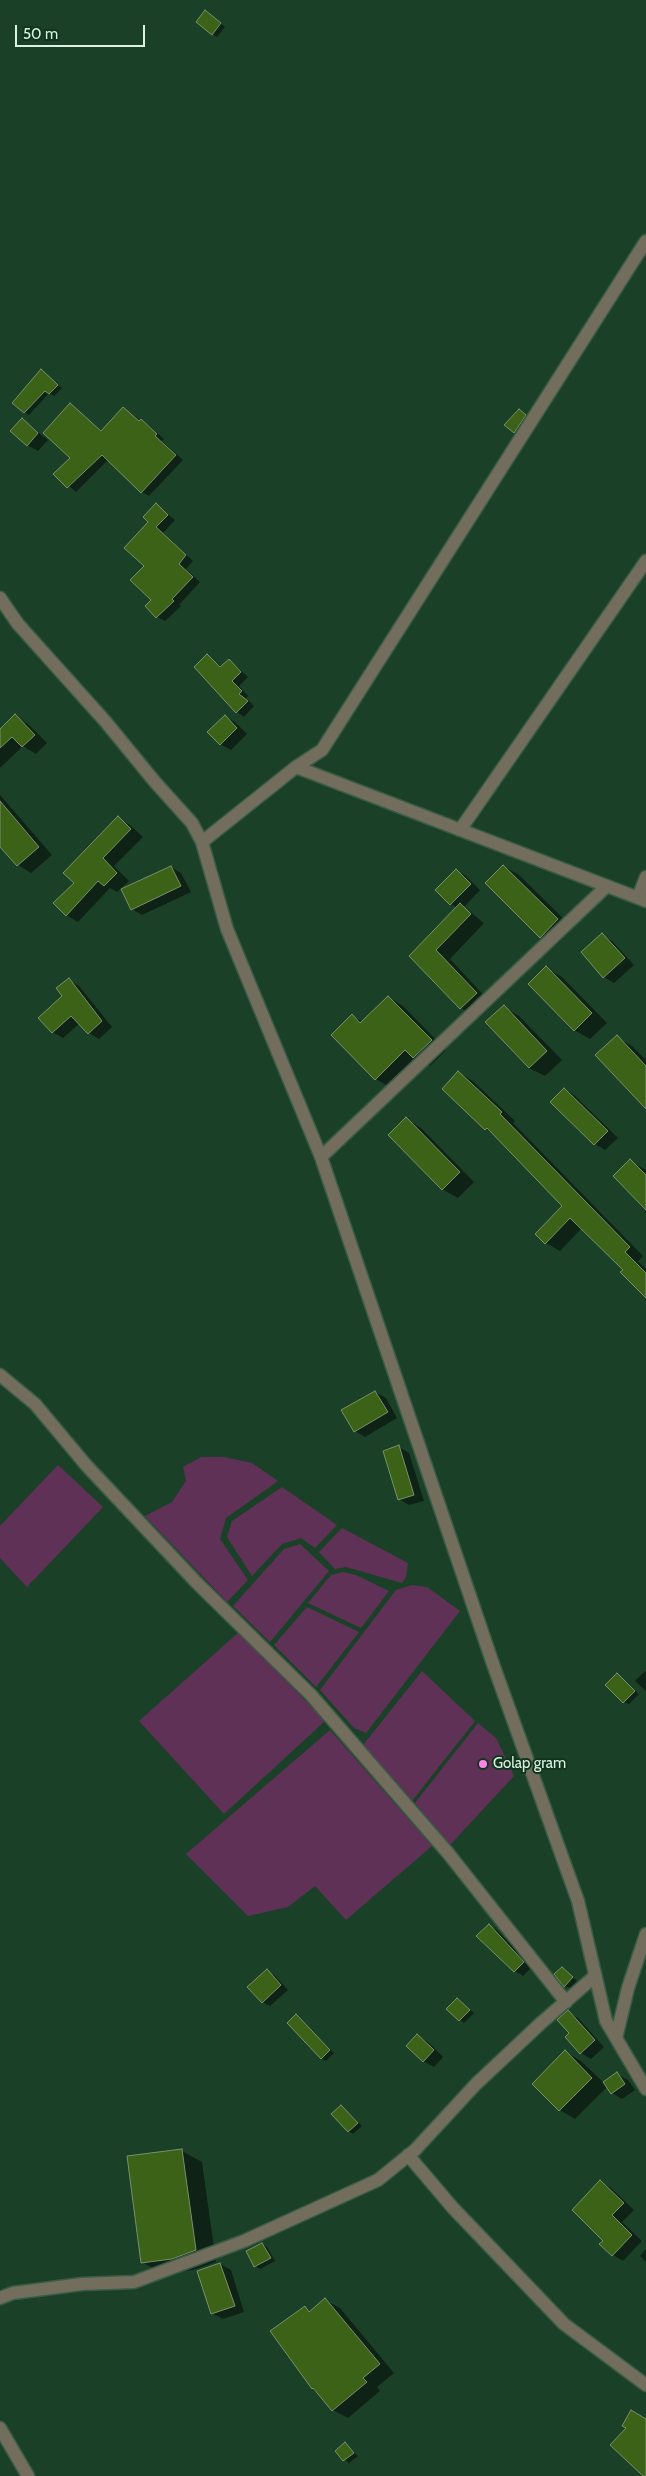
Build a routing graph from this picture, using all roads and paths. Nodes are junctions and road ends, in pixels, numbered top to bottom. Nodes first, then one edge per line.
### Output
1 (646, 241) edge
2 (646, 561) edge
3 (0, 598) edge
4 (296, 767) junction
5 (460, 830) junction
6 (202, 842) junction
7 (646, 876) edge
8 (608, 886) junction
9 (642, 900) edge
10 (322, 1157) junction
11 (0, 1375) edge
12 (646, 1934) edge
13 (596, 1976) junction
14 (566, 2002) junction
15 (616, 2038) junction
16 (646, 2089) edge
17 (408, 2155) junction
18 (0, 2298) edge
19 (646, 2385) edge
20 (0, 2428) edge
21 (28, 2476) edge

1 - 4 street
2 - 5 street
3 - 6 street
4 - 5 street
4 - 6 street
5 - 8 street
6 - 10 street
7 - 9 street
8 - 9 street
8 - 10 street
10 - 13 street
11 - 14 street
12 - 15 street
13 - 14 street
13 - 15 street
14 - 17 street
15 - 16 street
17 - 18 street
17 - 19 street
20 - 21 street

